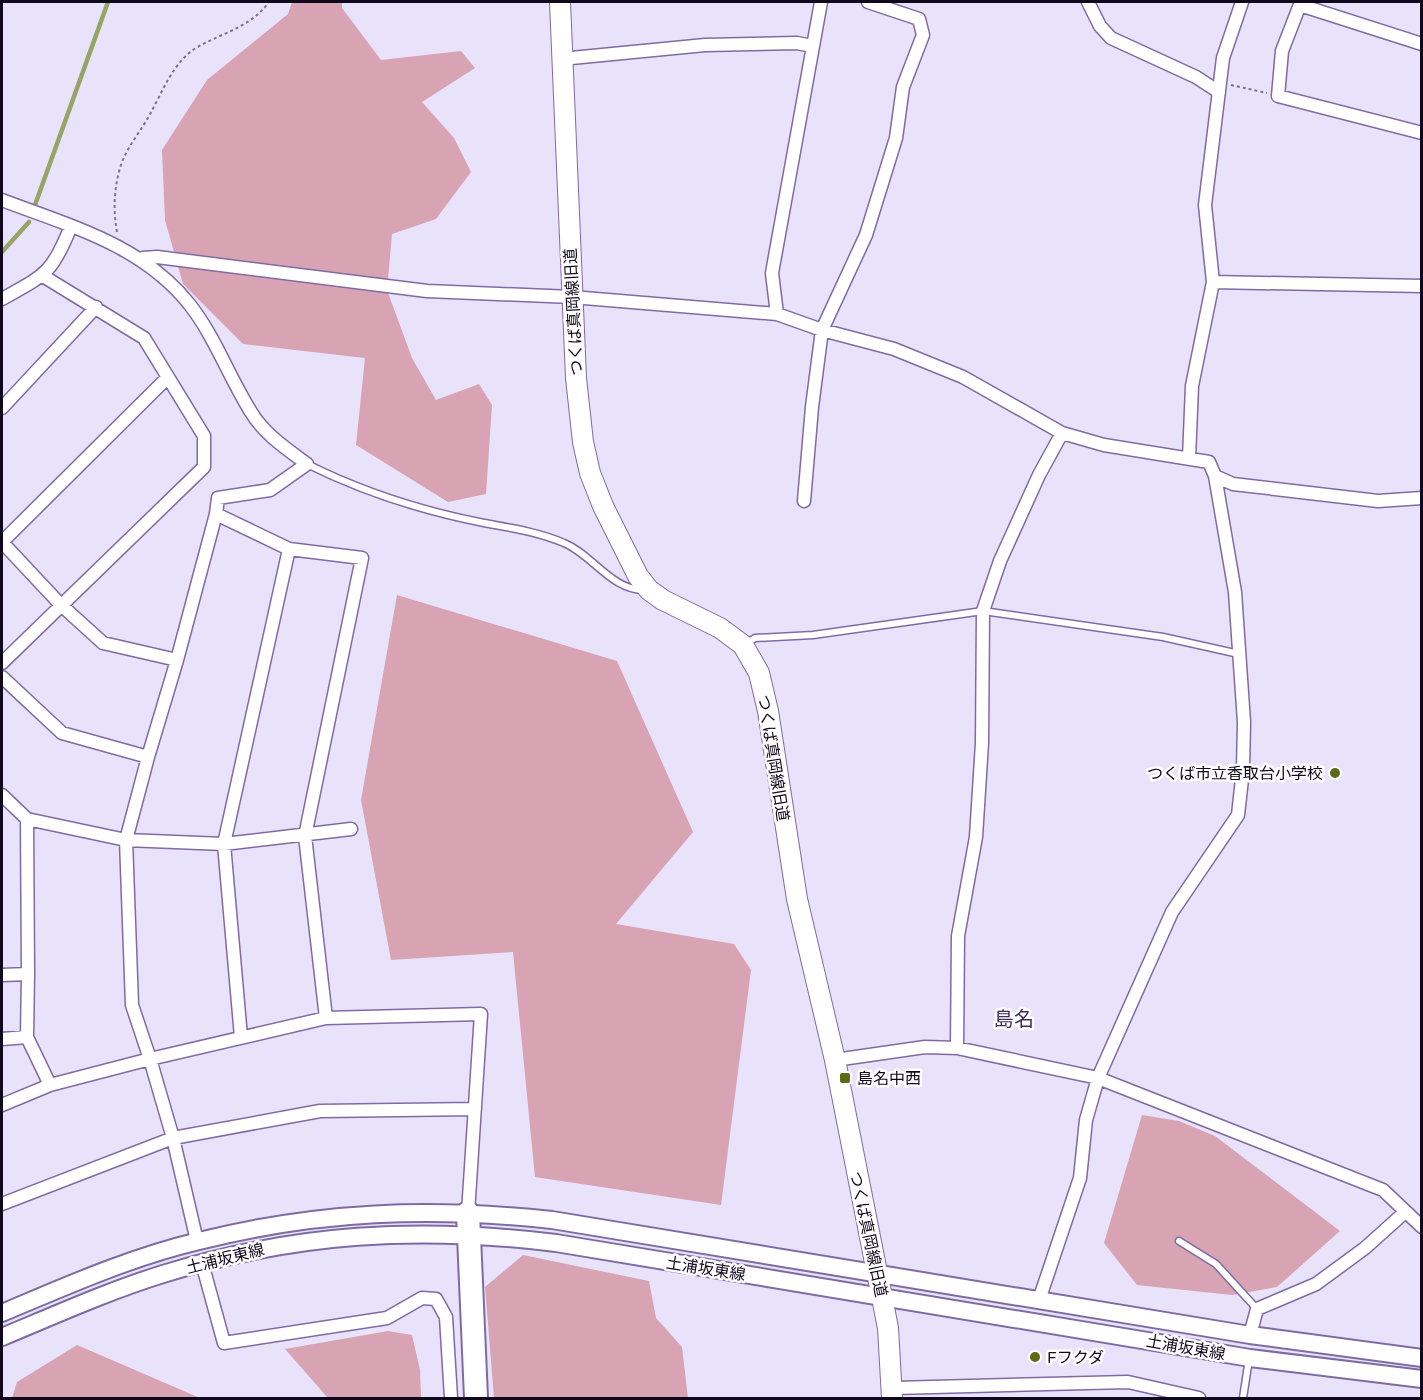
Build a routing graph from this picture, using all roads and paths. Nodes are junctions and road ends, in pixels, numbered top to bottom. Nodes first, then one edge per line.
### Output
1 (269, 2) edge
2 (560, 2) edge
3 (821, 2) edge
4 (868, 2) edge
5 (1088, 2) edge
6 (1242, 2) edge
7 (1300, 3) edge
8 (1422, 44) edge
9 (812, 46) junction
10 (561, 59) junction
11 (1219, 87) junction
12 (1278, 96) junction
13 (1422, 133) edge
14 (2, 200) edge
15 (71, 226) junction
16 (120, 246) junction
17 (143, 258) junction
18 (43, 276) junction
19 (1213, 282) junction
20 (1422, 286) edge
21 (572, 297) junction
22 (2, 299) edge
23 (96, 307) junction
24 (777, 314) junction
25 (822, 330) junction
26 (168, 376) junction
27 (2, 408) edge
28 (1062, 433) junction
29 (1189, 458) junction
30 (307, 464) junction
31 (1215, 476) junction
32 (1422, 498) edge
33 (804, 501) dead end
34 (216, 513) junction
35 (2, 542) edge
36 (289, 549) junction
37 (649, 590) junction
38 (60, 604) junction
39 (983, 611) junction
40 (743, 645) junction
41 (1239, 654) junction
42 (177, 660) junction
43 (2, 663) edge
44 (2, 676) edge
45 (148, 757) junction
46 (2, 795) edge
47 (27, 819) junction
48 (351, 829) dead end
49 (305, 836) junction
50 (126, 840) junction
51 (224, 844) junction
52 (28, 974) junction
53 (2, 975) edge
54 (326, 1018) junction
55 (27, 1037) junction
56 (241, 1037) junction
57 (2, 1039) edge
58 (957, 1048) junction
59 (150, 1059) junction
60 (835, 1060) junction
61 (1098, 1078) junction
62 (50, 1085) junction
63 (2, 1105) edge
64 (475, 1109) junction
65 (173, 1138) junction
66 (2, 1204) edge
67 (1404, 1212) junction
68 (468, 1223) junction
69 (1422, 1227) edge
70 (197, 1241) junction
71 (1179, 1241) dead end
72 (202, 1263) junction
73 (876, 1273) junction
74 (882, 1297) junction
75 (1039, 1300) junction
76 (1257, 1309) junction
77 (2, 1313) edge
78 (1250, 1335) junction
79 (2, 1337) edge
80 (1250, 1358) junction
81 (1422, 1358) edge
82 (1422, 1379) edge
83 (893, 1393) edge
84 (1162, 1394) edge
85 (451, 1398) edge
86 (476, 1398) edge
87 (1199, 1398) edge
88 (1243, 1398) edge

1 - 16 path
2 - 10 main road, つくば真岡線旧道
3 - 9 street
4 - 25 street
5 - 11 street
6 - 11 street
7 - 8 street
7 - 12 street
9 - 10 street
9 - 24 street
10 - 21 main road, つくば真岡線旧道
11 - 12 path
11 - 19 street
12 - 13 street
14 - 15 street
15 - 16 street
15 - 18 street
16 - 17 street
17 - 21 street
17 - 30 street
18 - 22 street
18 - 23 street
19 - 20 street
19 - 29 street
21 - 24 street
21 - 37 main road, つくば真岡線旧道
23 - 26 street
23 - 27 street
24 - 25 street
25 - 28 street
25 - 33 street
26 - 35 street
26 - 38 street
28 - 29 street
28 - 39 street
29 - 31 street
30 - 34 street
30 - 37 lane
31 - 32 street
31 - 41 street
34 - 36 street
34 - 42 street
35 - 38 street
36 - 49 street
36 - 51 street
37 - 40 main road, つくば真岡線旧道
38 - 42 street
38 - 43 street
39 - 40 lane
39 - 41 lane
39 - 58 street
40 - 60 main road, つくば真岡線旧道
41 - 61 street
42 - 45 street
44 - 45 street
45 - 50 street
46 - 47 street
47 - 50 street
47 - 52 street
48 - 49 street
49 - 51 street
49 - 54 street
50 - 51 street
50 - 59 street
51 - 56 street
52 - 53 street
52 - 55 street
54 - 56 street
54 - 64 street
55 - 57 street
55 - 62 street
56 - 59 street
58 - 60 street
58 - 61 street
59 - 62 street
59 - 65 street
60 - 73 main road, つくば真岡線旧道
61 - 67 street
61 - 75 street
62 - 63 street
64 - 65 street
64 - 68 street
65 - 66 street
65 - 70 street
67 - 69 street
67 - 76 street
68 - 70 main road, 土浦坂東線
68 - 72 main road, 土浦坂東線
68 - 73 main road, 土浦坂東線
68 - 74 main road, 土浦坂東線
68 - 86 highway
70 - 77 main road, 土浦坂東線
71 - 76 lane
72 - 79 main road, 土浦坂東線
72 - 85 street
73 - 74 main road, つくば真岡線旧道
73 - 75 main road, 土浦坂東線
74 - 80 main road, 土浦坂東線
74 - 83 main road, つくば真岡線旧道
75 - 78 main road, 土浦坂東線
76 - 78 street
78 - 81 main road, 土浦坂東線
80 - 82 main road, 土浦坂東線
80 - 88 lane
83 - 84 street
84 - 87 street

